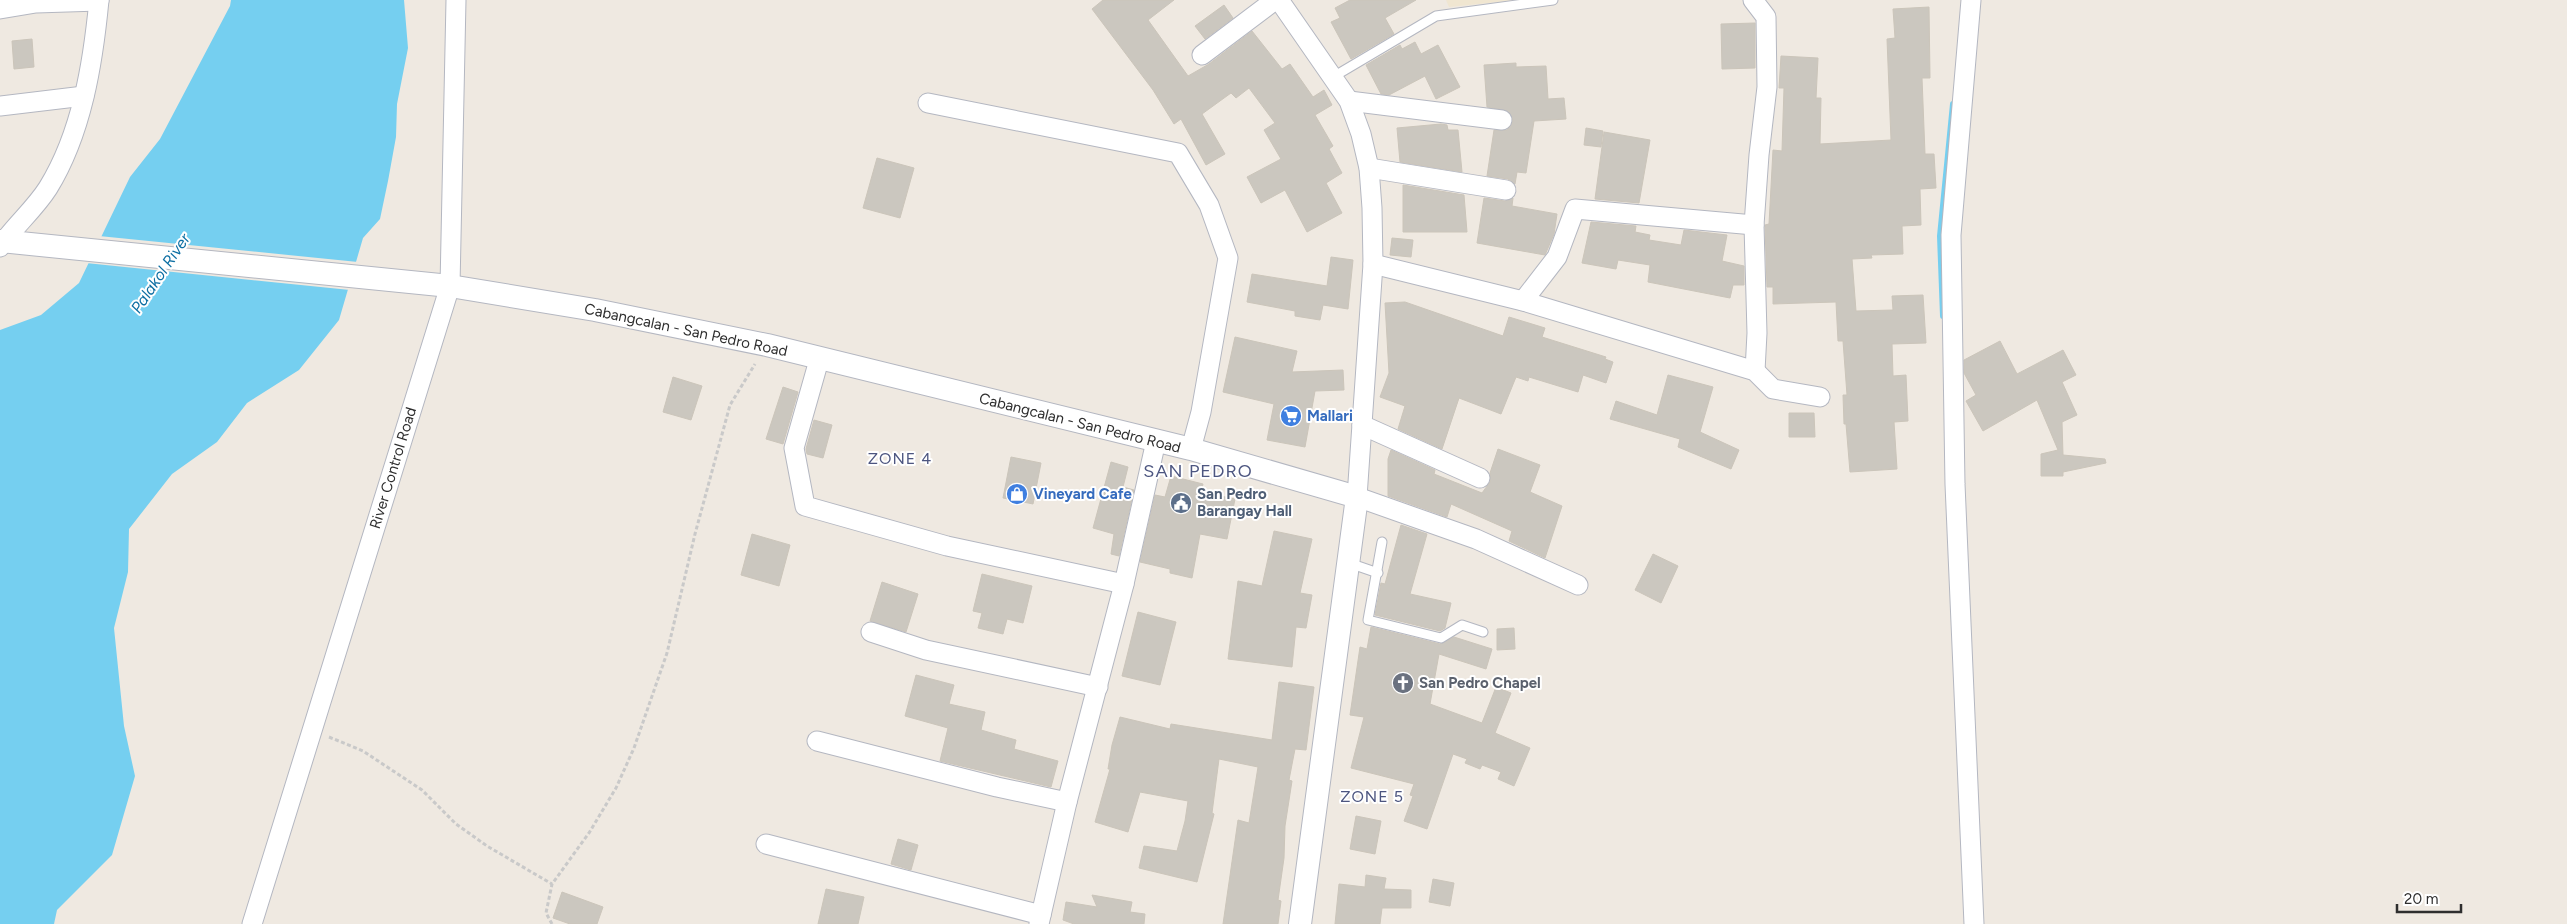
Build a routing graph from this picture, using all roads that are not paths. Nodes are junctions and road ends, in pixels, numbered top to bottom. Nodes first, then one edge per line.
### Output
1 (99, 0) edge
2 (456, 0) edge
3 (1277, 0) edge
4 (1553, 0) edge
5 (1753, 0) edge
6 (1971, 0) edge
7 (0, 9) edge
8 (1202, 55) dead end
9 (1332, 77) junction
10 (84, 96) junction
11 (1349, 101) junction
12 (928, 103) dead end
13 (0, 106) edge
14 (1502, 120) dead end
15 (1369, 168) junction
16 (1506, 190) dead end
17 (1754, 225) junction
18 (1, 243) edge
19 (1373, 264) junction
20 (450, 286) junction
21 (1524, 302) junction
22 (819, 360) junction
23 (1755, 371) junction
24 (1820, 397) dead end
25 (1362, 425) junction
26 (1156, 441) junction
27 (1191, 449) junction
28 (1480, 478) dead end
29 (1357, 497) junction
30 (1382, 542) dead end
31 (1349, 563) junction
32 (1378, 573) junction
33 (1124, 584) junction
34 (1578, 585) dead end
35 (870, 632) dead end
36 (1483, 632) dead end
37 (1098, 687) junction
38 (817, 741) dead end
39 (1067, 802) junction
40 (766, 844) dead end
41 (1040, 919) edge
42 (252, 924) edge
43 (1300, 924) edge
44 (1974, 924) edge

1 - 7 street
1 - 10 street
2 - 20 street, River Control Road
3 - 8 street
3 - 9 street
4 - 9 lane
5 - 17 street
6 - 44 street
9 - 11 street
10 - 13 street
10 - 18 street
11 - 14 street
11 - 15 street
12 - 27 street
15 - 16 street
15 - 19 street
17 - 21 street
17 - 23 street
18 - 20 street, Cabangcalan - San Pedro Road
19 - 21 street
19 - 25 street
20 - 22 street, Cabangcalan - San Pedro Road
20 - 42 street, River Control Road
21 - 23 street
22 - 26 street, Cabangcalan - San Pedro Road
22 - 33 street
23 - 24 street
25 - 28 street
25 - 29 street
26 - 27 street, Cabangcalan - San Pedro Road
26 - 33 street
27 - 29 street, Cabangcalan - San Pedro Road
29 - 31 street
29 - 34 street
30 - 32 lane
31 - 32 lane
31 - 43 street
32 - 36 lane
33 - 37 street
35 - 37 street
37 - 39 street
38 - 39 street
39 - 41 street
40 - 41 street

